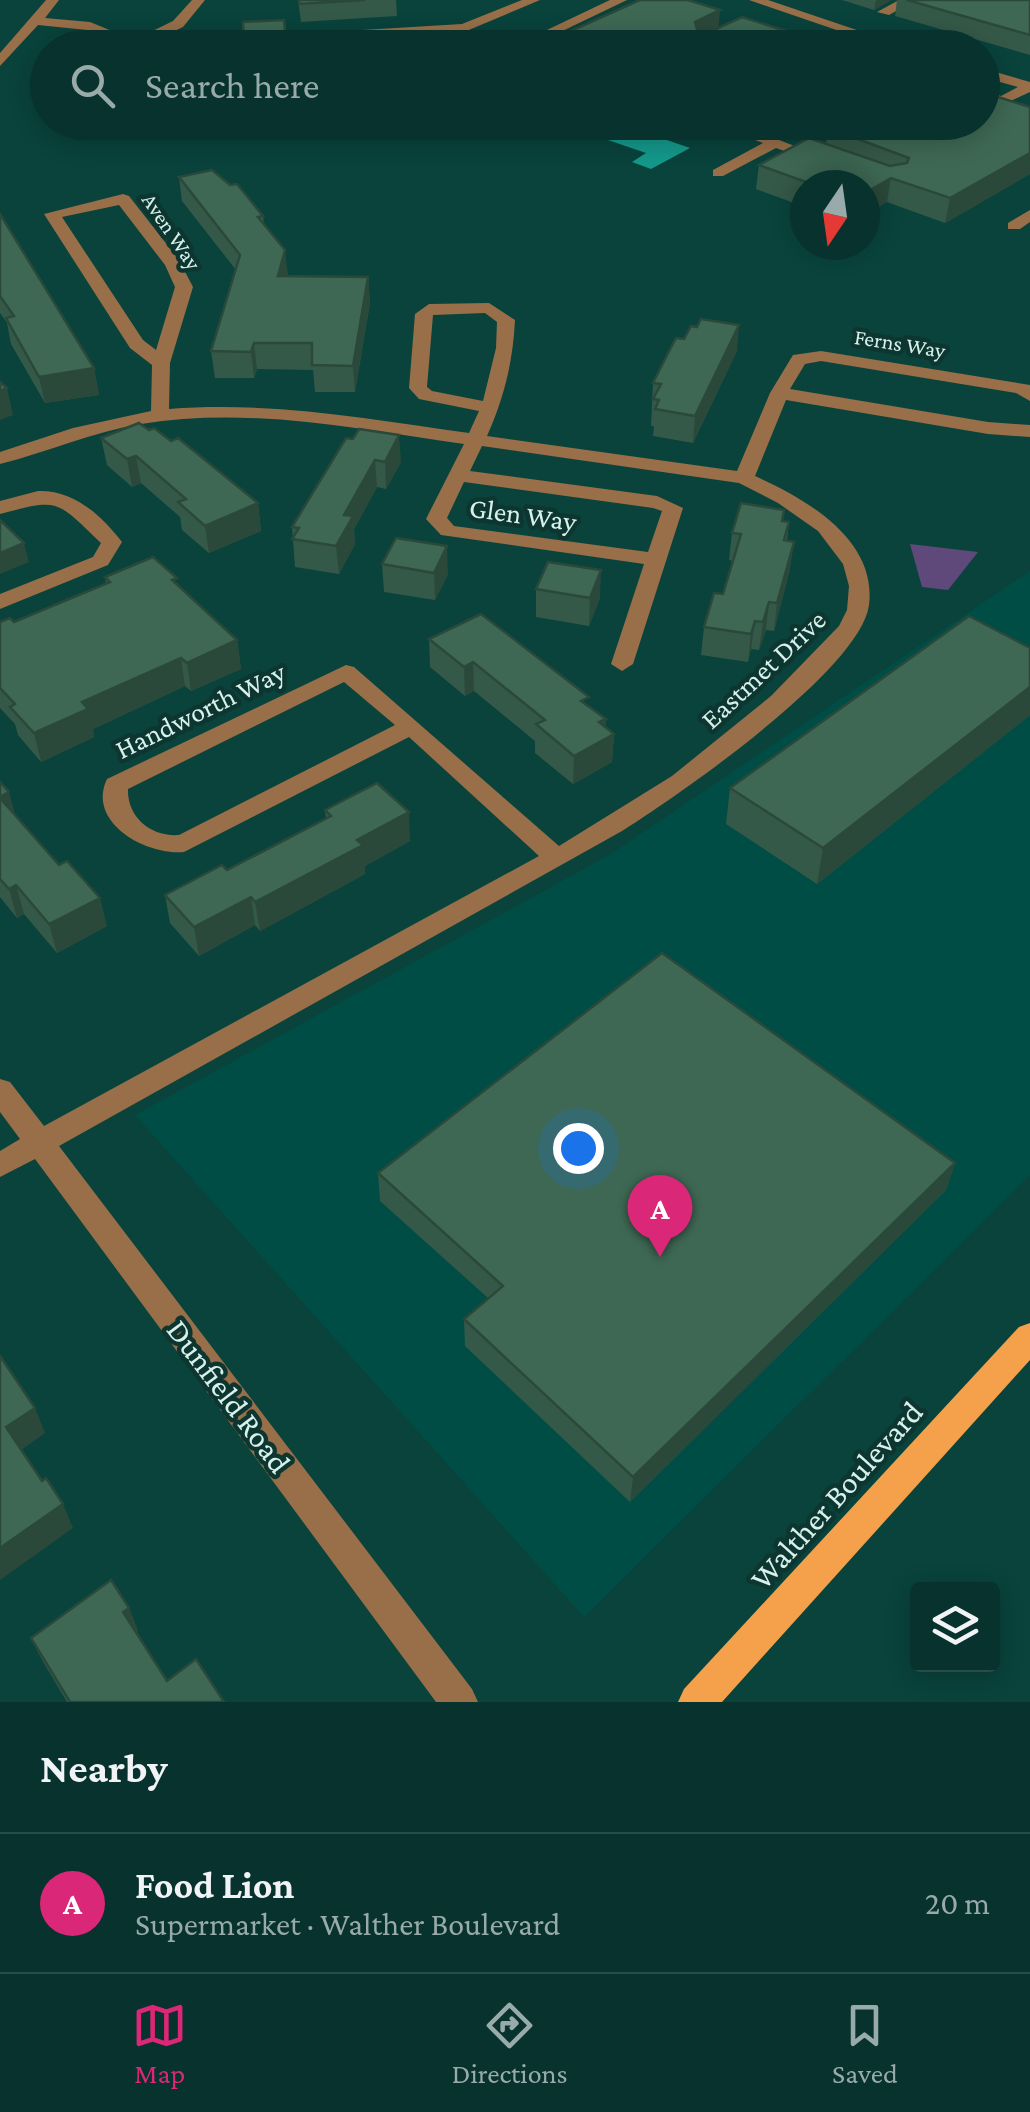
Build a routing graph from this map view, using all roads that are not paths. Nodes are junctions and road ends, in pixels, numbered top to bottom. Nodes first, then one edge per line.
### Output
1 (199, 0) edge
2 (534, 0) edge
3 (622, 0) edge
4 (756, 0) edge
5 (910, 0) edge
6 (784, 9) junction
7 (44, 11) edge
8 (884, 12) dead end
9 (756, 22) edge
10 (100, 30) edge
11 (167, 30) edge
12 (430, 30) edge
13 (555, 30) edge
14 (849, 30) edge
15 (0, 62) edge
16 (1000, 77) edge
17 (1030, 86) edge
18 (1000, 101) edge
19 (767, 140) edge
20 (775, 143) junction
21 (826, 160) edge
22 (718, 174) dead end
23 (1030, 215) edge
24 (1030, 231) edge
25 (161, 363) junction
26 (779, 393) junction
27 (1030, 395) edge
28 (491, 408) junction
29 (160, 415) junction
30 (1030, 431) edge
31 (480, 440) junction
32 (0, 458) edge
33 (457, 475) junction
34 (744, 478) junction
35 (0, 508) edge
36 (656, 560) junction
37 (0, 602) edge
38 (622, 664) dead end
39 (411, 726) junction
40 (555, 857) junction
41 (0, 1090) edge
42 (39, 1143) junction
43 (0, 1165) edge
44 (1030, 1337) edge
45 (459, 1702) edge
46 (696, 1702) edge

1 - 11 street
2 - 12 street
3 - 13 street
4 - 6 street
5 - 8 street
6 - 9 street
6 - 14 street
7 - 10 street
7 - 15 street
16 - 17 street
17 - 18 street
19 - 20 street
20 - 21 street
20 - 22 street
23 - 24 street
25 - 25 street, Aven Way
25 - 29 street, Aven Way
26 - 27 street, Ferns Way
26 - 30 street
26 - 34 street, Ferns Way
28 - 28 street
28 - 31 street, Glen Way
29 - 31 street, Eastmet Drive
29 - 32 street, Eastmet Drive
31 - 33 street, Glen Way
31 - 34 street, Eastmet Drive
33 - 36 street, Glen Way
33 - 36 street, Glen Way
34 - 40 street, Eastmet Drive
35 - 37 street
36 - 38 street, Glen Way
39 - 39 street, Handworth Way
39 - 40 street, Handworth Way
40 - 42 street, Eastmet Drive
41 - 42 street, Dunfield Road
42 - 43 street, Eastmet Drive
42 - 45 street, Dunfield Road
44 - 46 main road, Walther Boulevard

